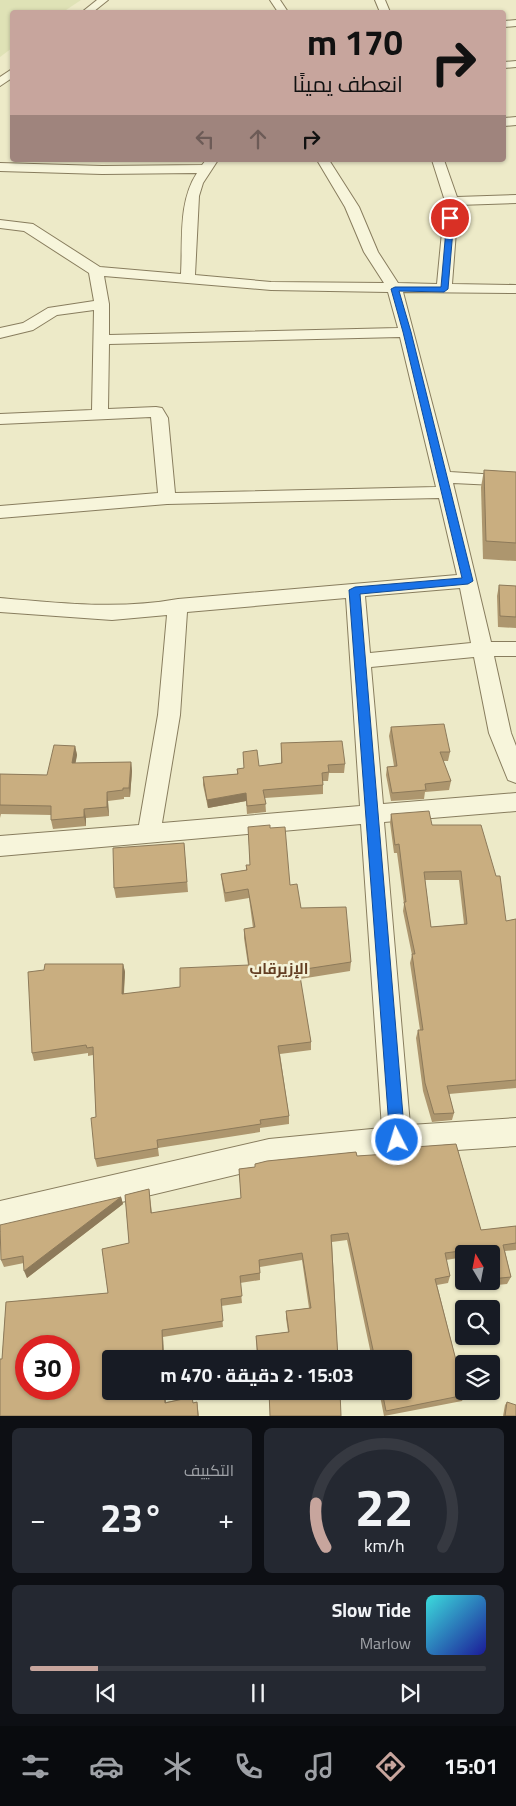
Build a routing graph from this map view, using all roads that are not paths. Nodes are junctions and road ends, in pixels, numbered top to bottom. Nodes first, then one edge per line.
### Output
1 (103, 0) edge
2 (90, 10) edge
3 (10, 74) edge
4 (0, 83) edge
5 (324, 162) edge
6 (439, 162) edge
7 (209, 165) edge
8 (0, 167) edge
9 (516, 198) edge
10 (452, 201) junction
11 (0, 224) edge
12 (96, 271) junction
13 (188, 278) junction
14 (395, 289) junction
15 (444, 289) junction
16 (516, 289) edge
17 (102, 304) junction
18 (407, 332) junction
19 (0, 333) edge
20 (101, 340) junction
21 (100, 415) junction
22 (0, 419) edge
23 (516, 481) edge
24 (444, 485) junction
25 (167, 498) junction
26 (0, 512) edge
27 (468, 581) junction
28 (355, 590) junction
29 (0, 605) edge
30 (178, 606) junction
31 (483, 649) junction
32 (516, 649) edge
33 (360, 661) junction
34 (516, 774) edge
35 (516, 802) edge
36 (371, 815) junction
37 (149, 832) junction
38 (0, 846) edge
39 (516, 1132) edge
40 (397, 1140) junction
41 (0, 1216) edge

1 - 2 street
3 - 4 street
5 - 14 street
6 - 10 street
7 - 8 street
7 - 13 street
9 - 10 street
10 - 15 street
11 - 12 street
12 - 13 street
12 - 17 street
13 - 14 street
14 - 15 street
14 - 18 street
15 - 16 street
17 - 19 street
17 - 20 street
18 - 20 street
18 - 24 street
20 - 21 street
21 - 22 street
21 - 25 street
23 - 24 street
24 - 25 street
24 - 27 street
25 - 26 street
27 - 28 street
27 - 31 street
28 - 30 street
28 - 33 street
29 - 30 street
30 - 37 street
31 - 32 street
31 - 33 street
31 - 34 street
33 - 36 street
35 - 36 street
36 - 37 street
36 - 40 street
37 - 38 street
39 - 40 street
40 - 41 street

